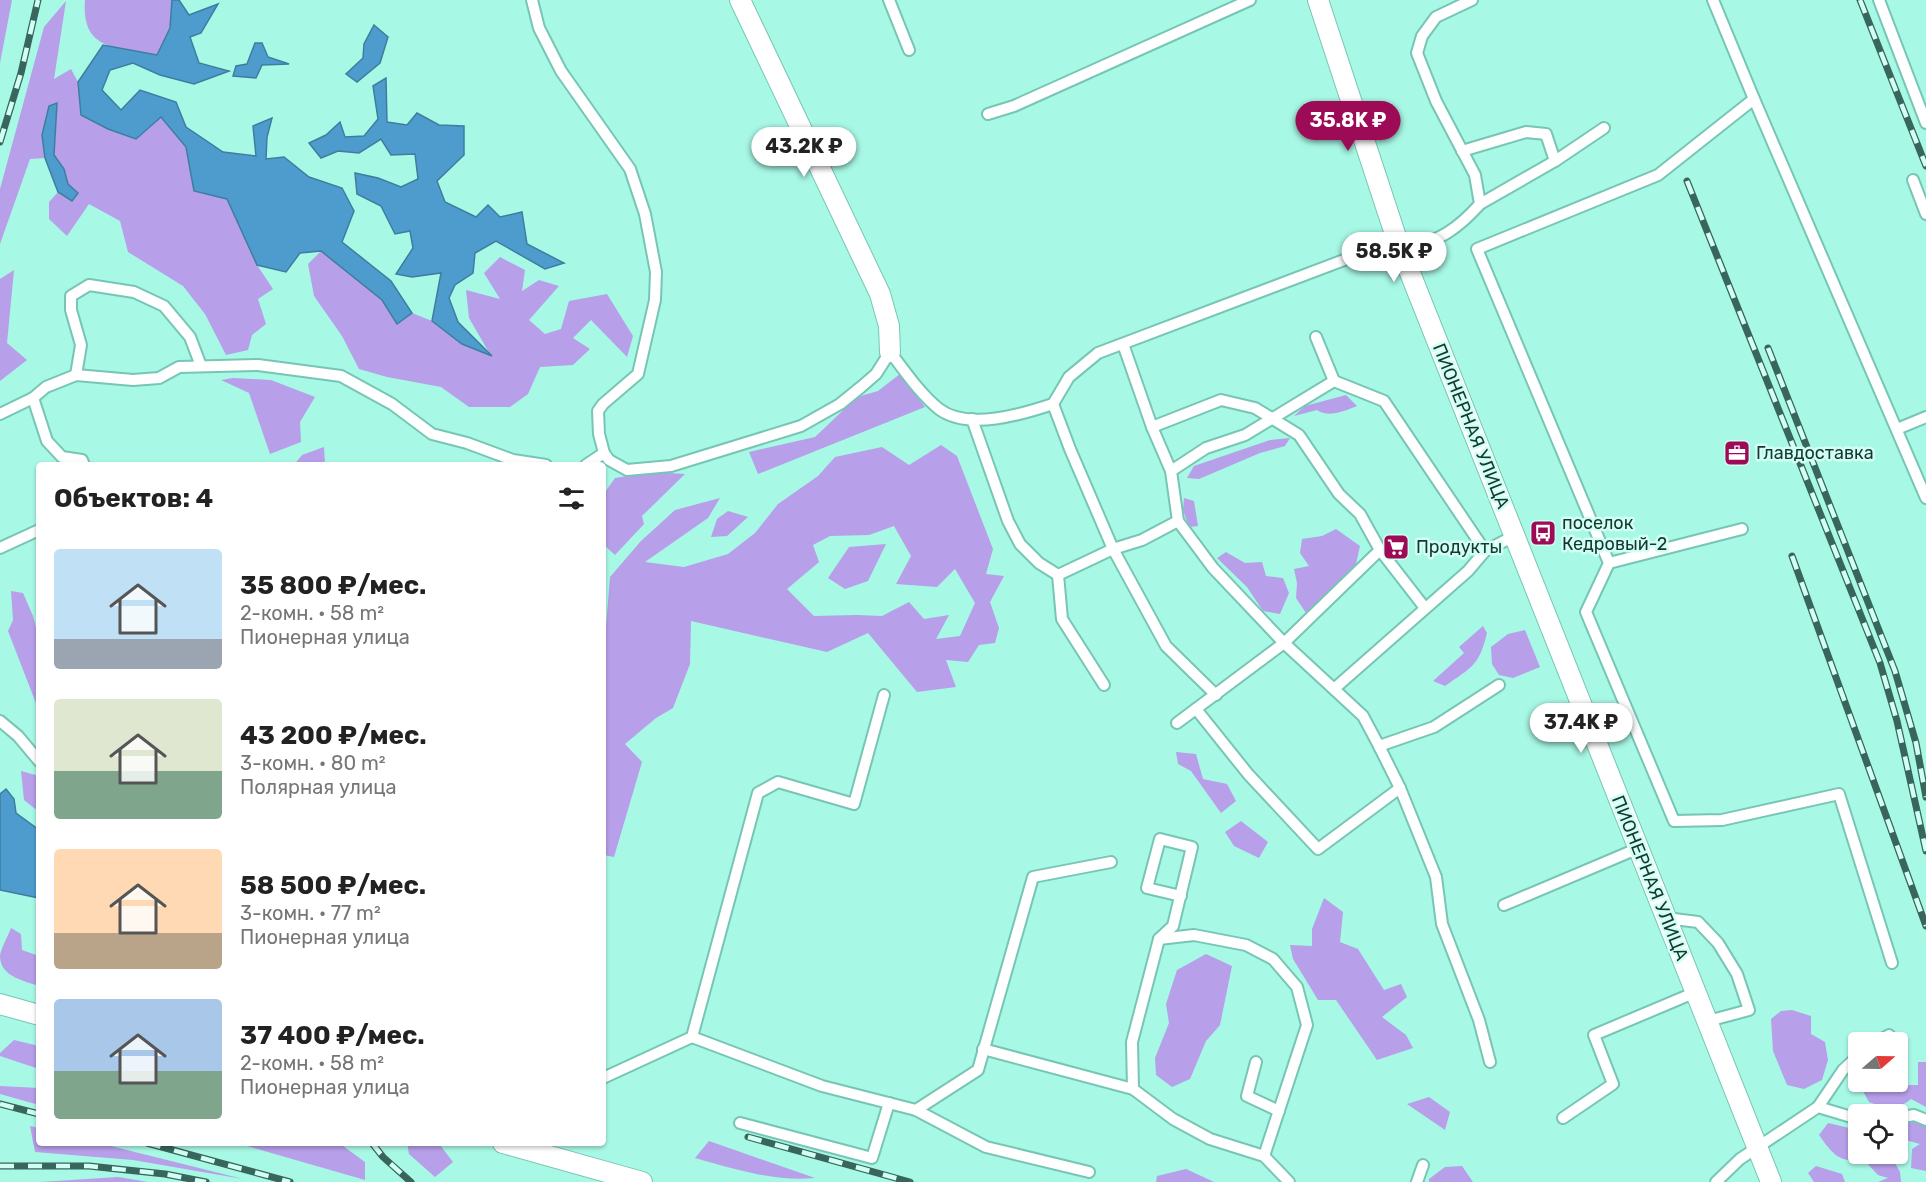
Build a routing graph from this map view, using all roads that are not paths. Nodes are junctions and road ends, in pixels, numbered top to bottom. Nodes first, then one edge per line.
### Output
1 (532, 0) edge
2 (740, 0) edge
3 (889, 0) edge
4 (1250, 0) edge
5 (1318, 0) edge
6 (1472, 0) edge
7 (1713, 0) edge
8 (1880, 0) edge
9 (909, 50) dead end
10 (1754, 99) junction
11 (988, 114) dead end
12 (1926, 123) edge
13 (1604, 128) dead end
14 (1462, 151) junction
15 (1555, 161) junction
16 (1913, 180) dead end
17 (1480, 204) junction
18 (1926, 213) edge
19 (1399, 246) junction
20 (1316, 337) dead end
21 (1123, 344) junction
22 (890, 352) junction
23 (201, 366) junction
24 (76, 375) junction
25 (1334, 381) junction
26 (33, 398) junction
27 (1053, 404) junction
28 (0, 414) edge
29 (1926, 417) edge
30 (972, 419) junction
31 (1273, 419) junction
32 (1152, 426) junction
33 (1897, 429) junction
34 (604, 453) junction
35 (83, 462) edge
36 (530, 462) edge
37 (590, 462) edge
38 (1171, 471) junction
39 (1926, 498) edge
40 (1178, 521) junction
41 (1742, 529) dead end
42 (36, 532) edge
43 (1515, 536) junction
44 (0, 548) edge
45 (1113, 549) junction
46 (1380, 550) junction
47 (1485, 551) junction
48 (1609, 563) junction
49 (1058, 575) junction
50 (1425, 608) junction
51 (1284, 643) junction
52 (1104, 685) dead end
53 (1499, 685) dead end
54 (1335, 688) junction
55 (884, 695) dead end
56 (1216, 695) junction
57 (1196, 708) junction
58 (0, 721) edge
59 (1177, 723) dead end
60 (1379, 746) junction
61 (36, 757) edge
62 (1400, 788) junction
63 (1638, 848) junction
64 (1111, 862) dead end
65 (1181, 896) junction
66 (1504, 904) dead end
67 (1666, 918) junction
68 (1159, 939) junction
69 (1892, 963) dead end
70 (1696, 992) junction
71 (0, 1004) edge
72 (36, 1014) edge
73 (1708, 1022) junction
74 (692, 1037) junction
75 (983, 1048) junction
76 (1256, 1062) dead end
77 (1490, 1062) dead end
78 (1848, 1065) edge
79 (606, 1077) edge
80 (1133, 1089) junction
81 (889, 1103) junction
82 (1818, 1107) junction
83 (916, 1110) junction
84 (1279, 1111) junction
85 (1848, 1116) edge
86 (1908, 1116) edge
87 (1563, 1118) dead end
88 (1926, 1120) edge
89 (740, 1123) dead end
90 (527, 1146) edge
91 (1758, 1149) junction
92 (1264, 1156) junction
93 (1423, 1165) dead end
94 (1089, 1172) dead end
95 (642, 1182) edge
96 (1289, 1182) edge
97 (1417, 1182) edge
98 (1716, 1182) edge
99 (1771, 1182) edge

1 - 34 lane
2 - 22 street
3 - 9 lane
4 - 11 lane
5 - 19 street, ПИОНЕРНАЯ УЛИЦА
6 - 14 lane
7 - 10 lane
8 - 12 lane
10 - 33 lane
10 - 48 lane
13 - 15 lane
14 - 15 lane
14 - 17 lane
15 - 17 lane
16 - 18 lane
17 - 19 lane
19 - 21 lane
19 - 43 street, ПИОНЕРНАЯ УЛИЦА
20 - 25 lane
21 - 27 lane
21 - 32 lane
22 - 30 lane
22 - 34 lane
23 - 24 lane
23 - 24 lane
23 - 36 lane
24 - 26 lane
25 - 31 lane
25 - 47 lane
26 - 28 lane
26 - 35 lane
27 - 30 lane
27 - 45 lane
29 - 33 lane
30 - 49 lane
31 - 32 lane
31 - 38 lane
31 - 46 lane
32 - 38 lane
33 - 39 lane
34 - 37 lane
38 - 40 lane
40 - 45 lane
40 - 51 lane
41 - 48 lane
42 - 44 lane
43 - 47 lane
43 - 63 street, ПИОНЕРНАЯ УЛИЦА
45 - 49 lane
45 - 56 lane
46 - 50 lane
46 - 51 lane
47 - 50 lane
48 - 69 lane
49 - 52 lane
50 - 54 lane
51 - 54 lane
51 - 56 lane
53 - 60 lane
54 - 60 lane
55 - 74 lane
56 - 57 lane
57 - 59 lane
57 - 62 lane
58 - 61 lane
60 - 62 lane
62 - 77 lane
63 - 66 lane
63 - 67 street, ПИОНЕРНАЯ УЛИЦА
64 - 75 lane
65 - 65 lane
65 - 68 lane
67 - 70 street, ПИОНЕРНАЯ УЛИЦА
67 - 73 lane
68 - 80 lane
68 - 84 lane
70 - 73 street, ПИОНЕРНАЯ УЛИЦА
70 - 87 lane
71 - 72 street
73 - 91 street, ПИОНЕРНАЯ УЛИЦА
74 - 79 lane
74 - 81 lane
75 - 80 lane
75 - 83 lane
76 - 84 lane
78 - 82 lane
80 - 92 lane
81 - 83 lane
81 - 89 lane
82 - 85 lane
82 - 91 lane
83 - 94 lane
84 - 92 lane
86 - 88 lane
90 - 95 street
91 - 98 lane
91 - 99 street, ПИОНЕРНАЯ УЛИЦА
92 - 96 lane
93 - 97 lane

